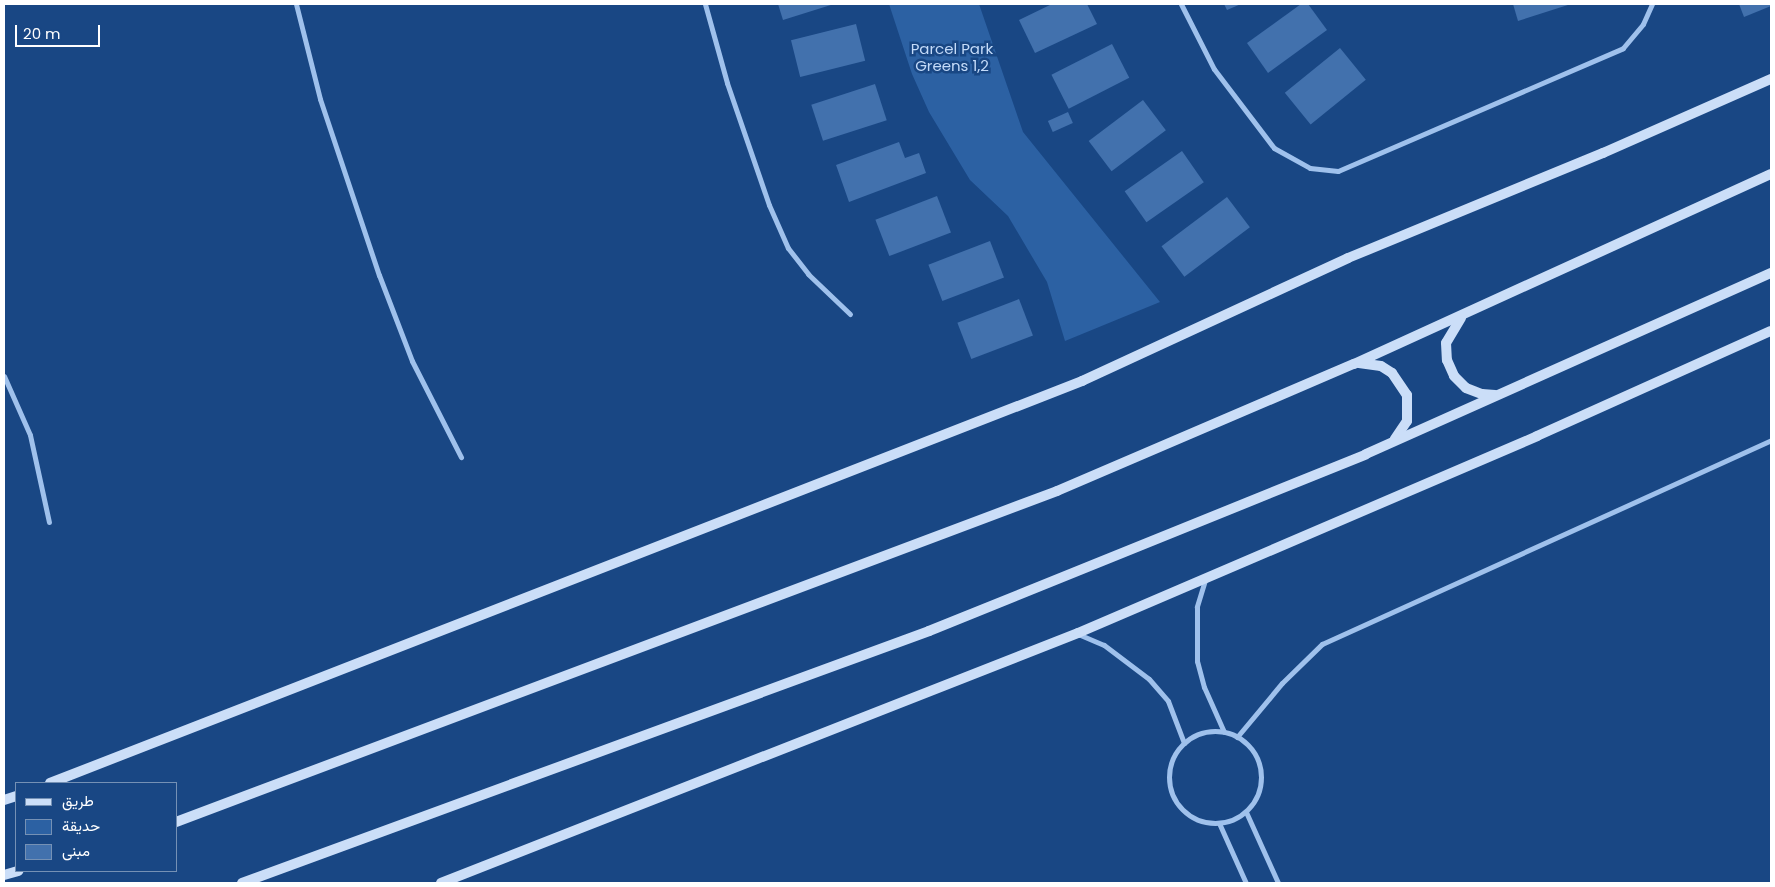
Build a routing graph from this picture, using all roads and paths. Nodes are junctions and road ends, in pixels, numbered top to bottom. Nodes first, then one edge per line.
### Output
1 (296, 4) edge
2 (705, 4) edge
3 (1181, 4) edge
4 (1652, 4) edge
5 (1771, 79) edge
6 (1771, 174) edge
7 (1771, 274) edge
8 (850, 314) dead end
9 (1465, 314) junction
10 (1771, 331) edge
11 (1354, 364) junction
12 (4, 376) edge
13 (1500, 395) junction
14 (1771, 440) edge
15 (1392, 442) junction
16 (461, 458) dead end
17 (49, 522) dead end
18 (1204, 580) junction
19 (1078, 634) junction
20 (1224, 732) junction
21 (1238, 737) junction
22 (1184, 743) junction
23 (52, 782) edge
24 (1246, 812) junction
25 (178, 816) edge
26 (188, 818) junction
27 (178, 821) edge
28 (1220, 823) junction
29 (242, 883) edge
30 (441, 883) edge
31 (1246, 883) edge
32 (1278, 883) edge

1 - 16 street
2 - 8 street
3 - 4 street
5 - 23 main road
6 - 9 main road
7 - 13 main road
9 - 11 main road
9 - 13 main road
10 - 18 main road
11 - 15 main road
11 - 26 main road
12 - 17 street
13 - 15 main road
14 - 21 street
15 - 29 main road
18 - 19 main road
18 - 20 street
19 - 22 street
19 - 30 main road
20 - 21 street
20 - 22 street
21 - 24 street
22 - 28 street
24 - 28 street
24 - 32 street
25 - 26 main road
26 - 27 main road
28 - 31 street

